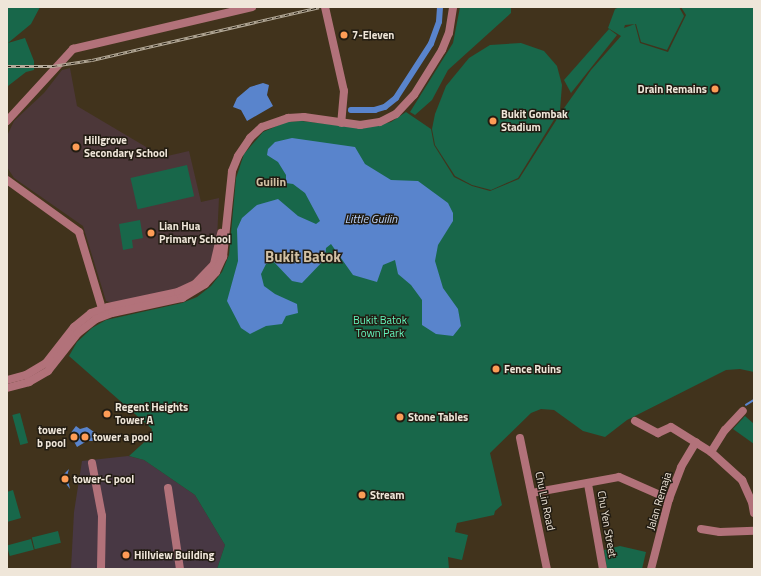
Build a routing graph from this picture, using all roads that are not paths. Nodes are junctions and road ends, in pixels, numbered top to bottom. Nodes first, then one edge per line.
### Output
1 (237, 7) edge
2 (252, 7) edge
3 (321, 7) edge
4 (325, 7) edge
5 (450, 7) edge
6 (453, 7) edge
7 (7, 115) edge
8 (339, 120) junction
9 (7, 121) edge
10 (7, 180) edge
11 (7, 186) edge
12 (101, 313) junction
13 (7, 380) edge
14 (7, 388) edge
15 (743, 411) dead end
16 (635, 421) dead end
17 (520, 438) dead end
18 (696, 442) junction
19 (711, 452) junction
20 (92, 463) dead end
21 (588, 484) junction
22 (168, 488) dead end
23 (532, 493) junction
24 (670, 499) junction
25 (754, 513) edge
26 (701, 529) dead end
27 (754, 531) edge
28 (101, 569) edge
29 (180, 569) edge
30 (548, 569) edge
31 (603, 569) edge
32 (650, 569) edge

1 - 7 street
2 - 9 street
3 - 8 street
4 - 8 street
5 - 8 street
6 - 8 street
8 - 12 street
10 - 12 street
11 - 12 street
12 - 13 street
12 - 14 street
15 - 19 street
16 - 18 street
17 - 23 street, Chu Lin Road
18 - 19 street
18 - 24 street, Jalan Remaja
19 - 25 street
20 - 28 street
21 - 23 street, Chu Yen Street
21 - 24 street, Chu Yen Street
21 - 31 street, Chu Yen Street
22 - 29 street
23 - 30 street, Chu Lin Road
24 - 32 street, Jalan Remaja
26 - 27 street

